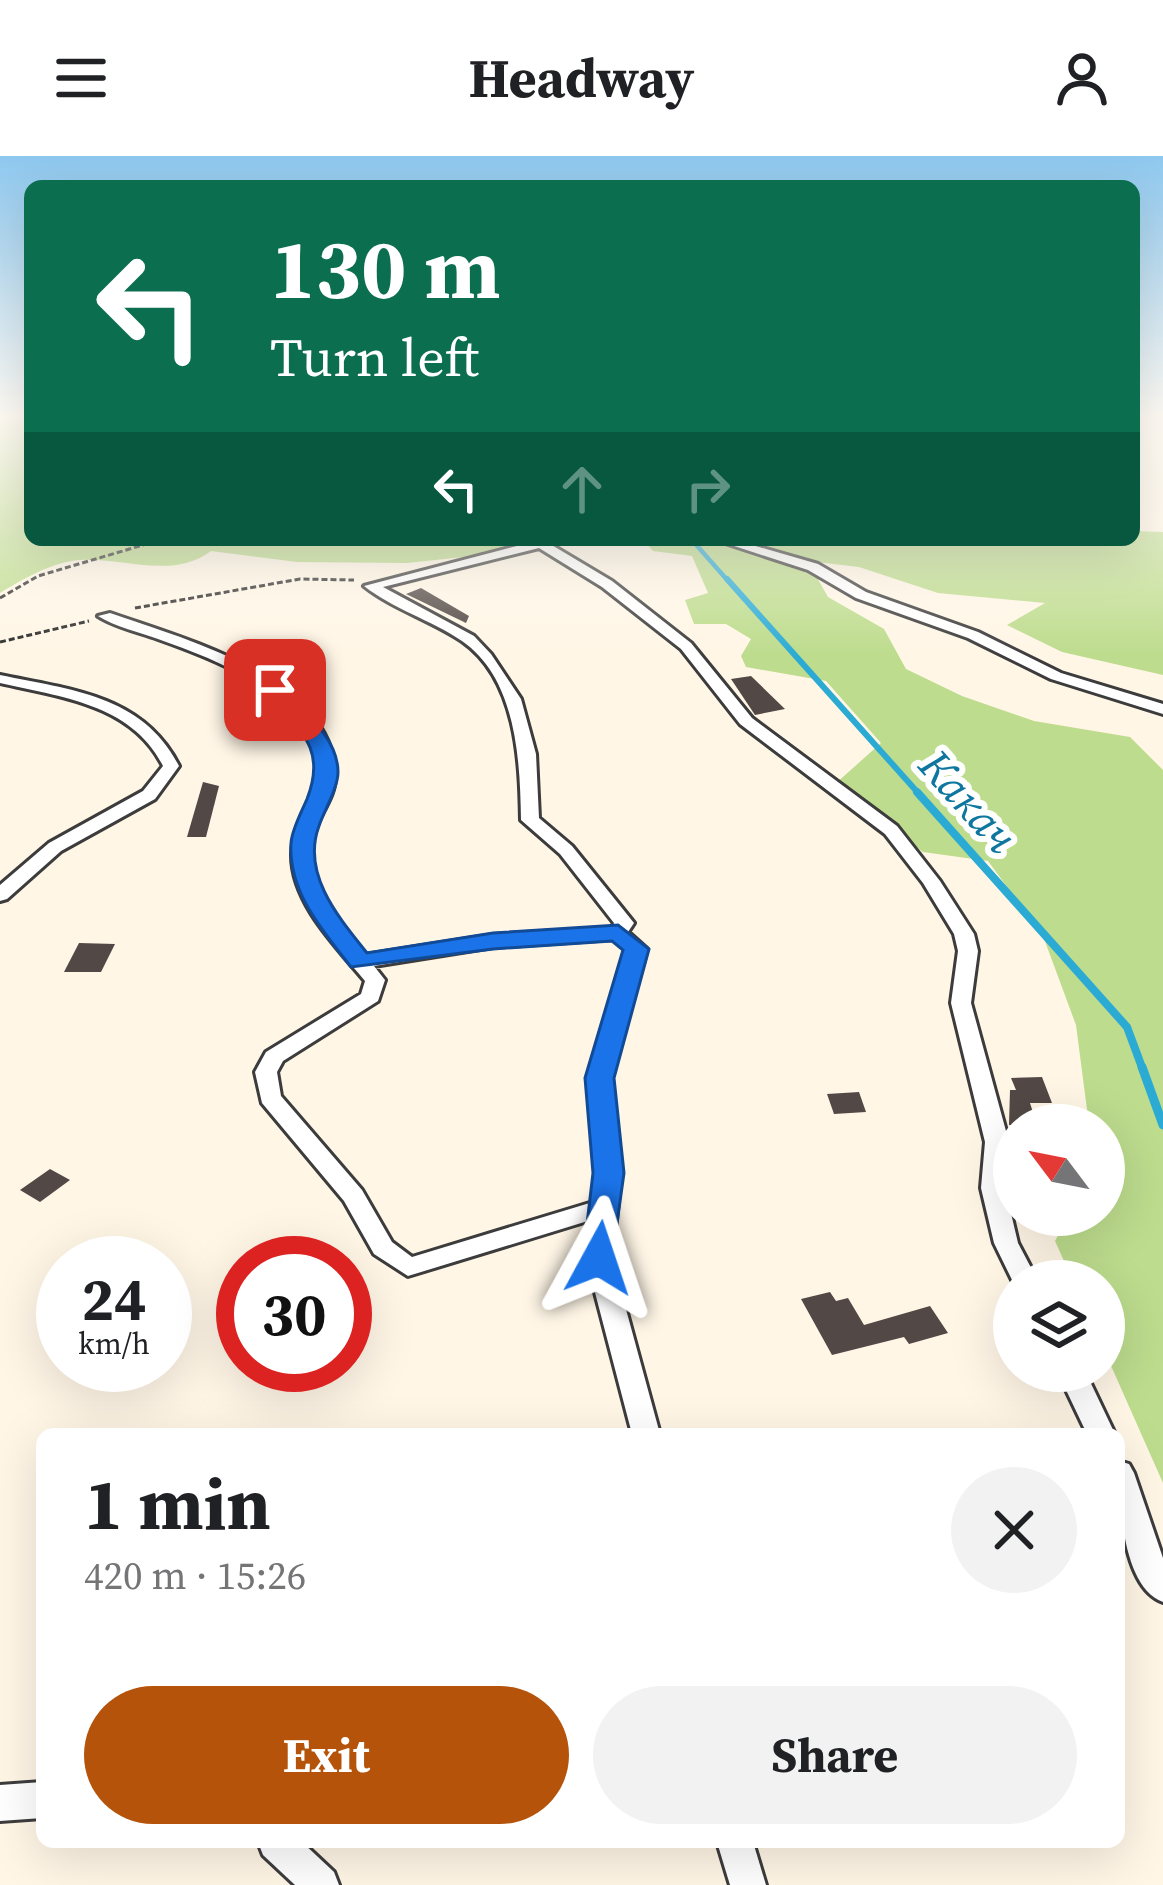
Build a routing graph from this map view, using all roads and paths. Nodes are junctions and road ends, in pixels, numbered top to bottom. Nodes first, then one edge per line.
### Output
1 (140, 546) edge
2 (536, 546) edge
3 (551, 546) edge
4 (742, 546) edge
5 (372, 583) junction
6 (0, 598) edge
7 (105, 616) junction
8 (0, 641) edge
9 (0, 679) edge
10 (1163, 710) edge
11 (0, 895) edge
12 (618, 933) junction
13 (360, 962) junction
14 (603, 1208) junction
15 (1014, 1260) edge
16 (1081, 1392) edge
17 (644, 1428) edge
18 (1098, 1428) edge
19 (1125, 1491) edge
20 (1163, 1588) edge
21 (36, 1800) edge
22 (0, 1803) edge
23 (282, 1848) edge
24 (737, 1848) edge
25 (321, 1885) edge
26 (748, 1885) edge

1 - 6 path
2 - 5 street
3 - 15 street
4 - 10 street
5 - 7 path
5 - 12 street
7 - 8 path
7 - 13 street
9 - 11 street
12 - 13 street
12 - 14 street
13 - 14 street
14 - 17 street
16 - 18 street
19 - 20 street
21 - 22 street
23 - 25 street
24 - 26 street

